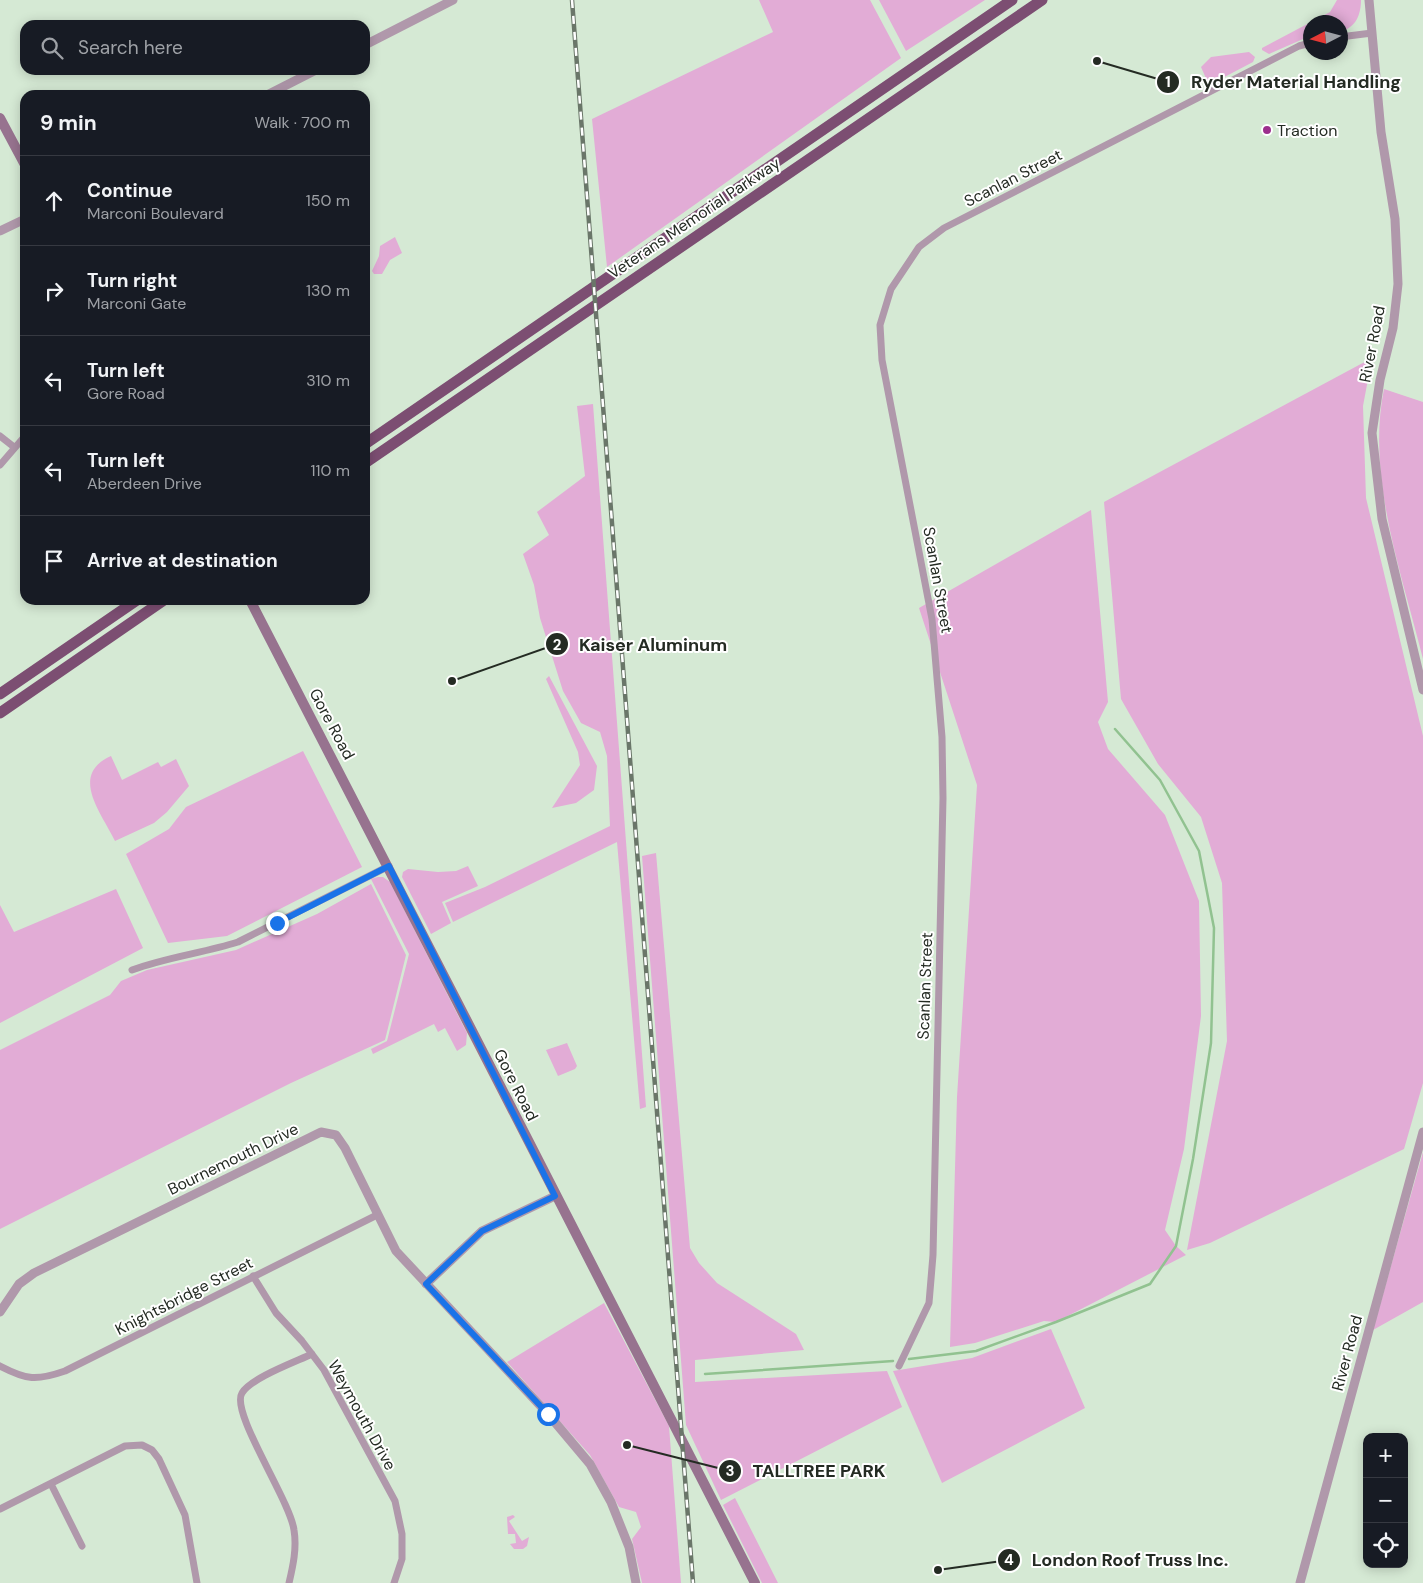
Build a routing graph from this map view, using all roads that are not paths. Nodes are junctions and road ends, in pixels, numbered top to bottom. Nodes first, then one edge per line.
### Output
1 (453, 0) edge
2 (1012, 0) edge
3 (1042, 0) edge
4 (1369, 0) edge
5 (1372, 33) junction
6 (1348, 36) edge
7 (370, 42) edge
8 (1303, 45) edge
9 (306, 75) edge
10 (277, 90) edge
11 (0, 118) edge
12 (20, 156) edge
13 (20, 221) edge
14 (0, 231) edge
15 (0, 436) edge
16 (20, 441) edge
17 (370, 441) edge
18 (14, 447) junction
19 (370, 460) edge
20 (0, 466) edge
21 (130, 605) edge
22 (157, 605) edge
23 (253, 605) edge
24 (1423, 690) edge
25 (0, 694) edge
26 (0, 713) edge
27 (389, 866) junction
28 (132, 970) dead end
29 (1423, 1132) edge
30 (555, 1196) junction
31 (377, 1215) junction
32 (253, 1276) junction
33 (426, 1284) junction
34 (0, 1312) edge
35 (312, 1354) junction
36 (0, 1366) edge
37 (898, 1366) dead end
38 (51, 1484) junction
39 (0, 1509) edge
40 (82, 1546) dead end
41 (197, 1583) edge
42 (289, 1583) edge
43 (394, 1583) edge
44 (636, 1583) edge
45 (755, 1583) edge
46 (1300, 1583) edge

1 - 7 street
2 - 17 highway, Veterans Memorial Parkway
3 - 19 highway, Veterans Memorial Parkway
4 - 5 street, River Road
5 - 6 street
5 - 24 street, River Road
8 - 37 street, Scanlan Street
9 - 10 street
11 - 12 main road
13 - 14 street
15 - 18 street
16 - 18 street
18 - 20 street
21 - 25 highway
22 - 26 highway
23 - 27 main road, Gore Road
27 - 28 street
27 - 30 main road, Gore Road
29 - 46 street, River Road
30 - 33 street
30 - 45 main road, Gore Road
31 - 32 street, Knightsbridge Street
31 - 33 street, Bournemouth Drive
31 - 34 street, Bournemouth Drive
32 - 35 street, Weymouth Drive
32 - 36 street, Knightsbridge Street
33 - 44 street, Bournemouth Drive
35 - 42 street
35 - 43 street, Weymouth Drive
38 - 39 street
38 - 40 street
38 - 41 street

